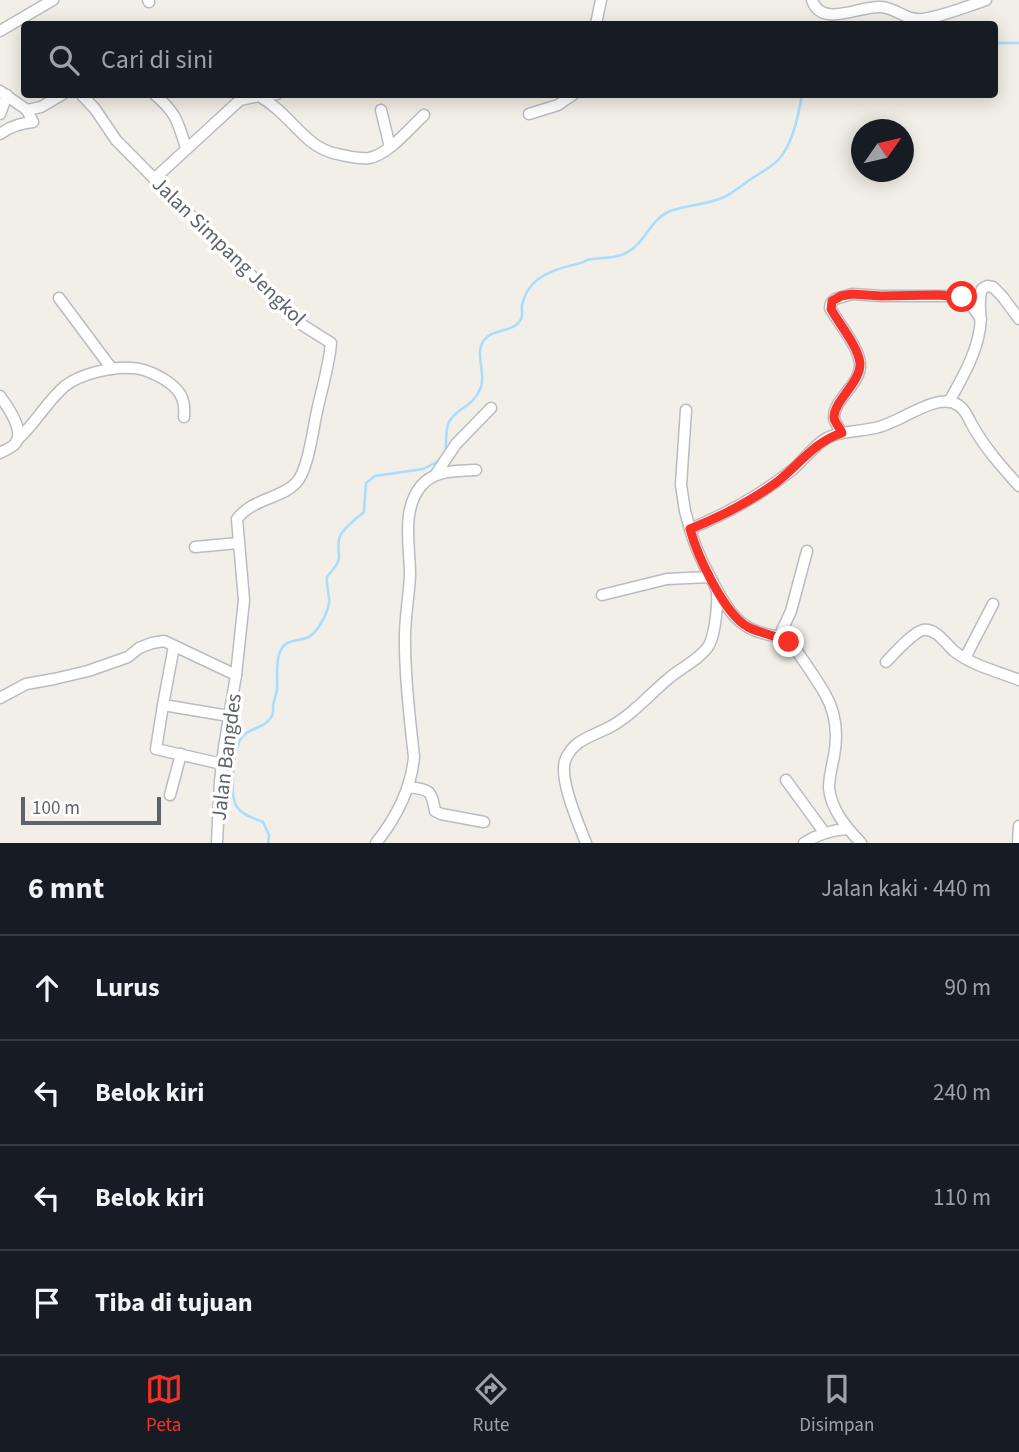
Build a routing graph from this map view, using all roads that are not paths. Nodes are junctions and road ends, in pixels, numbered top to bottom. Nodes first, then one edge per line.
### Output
1 (53, 0) edge
2 (601, 0) edge
3 (812, 0) edge
4 (893, 0) edge
5 (986, 0) edge
6 (883, 7) junction
7 (597, 21) edge
8 (0, 31) edge
9 (3, 93) edge
10 (56, 98) edge
11 (85, 98) edge
12 (158, 98) edge
13 (250, 98) edge
14 (262, 98) edge
15 (568, 98) edge
16 (27, 110) junction
17 (381, 110) dead end
18 (0, 114) edge
19 (424, 114) dead end
20 (529, 114) dead end
21 (0, 134) edge
22 (390, 147) junction
23 (186, 148) junction
24 (154, 179) junction
25 (59, 298) dead end
26 (981, 319) junction
27 (1019, 319) edge
28 (112, 369) junction
29 (0, 396) edge
30 (949, 402) junction
31 (491, 408) dead end
32 (685, 410) dead end
33 (184, 417) dead end
34 (842, 433) junction
35 (18, 439) junction
36 (0, 453) edge
37 (475, 470) dead end
38 (436, 474) junction
39 (1019, 486) edge
40 (690, 529) junction
41 (238, 543) junction
42 (195, 547) dead end
43 (807, 551) dead end
44 (710, 577) junction
45 (717, 590) junction
46 (602, 595) dead end
47 (993, 604) dead end
48 (779, 637) junction
49 (173, 646) junction
50 (965, 658) junction
51 (886, 662) dead end
52 (236, 675) junction
53 (1019, 680) edge
54 (0, 698) edge
55 (163, 705) junction
56 (229, 716) junction
57 (181, 754) junction
58 (222, 764) junction
59 (786, 780) dead end
60 (408, 787) junction
61 (170, 795) dead end
62 (484, 822) dead end
63 (1019, 826) edge
64 (848, 829) junction
65 (824, 832) junction
66 (217, 843) edge
67 (376, 843) edge
68 (586, 843) edge
69 (804, 843) edge
70 (861, 843) edge
71 (1018, 843) edge

1 - 8 street
2 - 7 street
3 - 6 street
4 - 6 street
5 - 6 street
9 - 16 street
9 - 18 street
10 - 16 street
11 - 24 street, Jalan Simpang Jengkol
12 - 23 street
13 - 23 street
14 - 22 street
15 - 20 street
16 - 21 street
17 - 22 street
19 - 22 street
23 - 24 street
24 - 41 street, Jalan Simpang Jengkol
25 - 28 street
26 - 27 street
26 - 30 street
26 - 34 street
28 - 33 street
28 - 35 street
29 - 35 street
30 - 34 street
30 - 39 street
31 - 38 street
32 - 40 street
34 - 40 street
35 - 36 street
37 - 38 street
38 - 60 street
40 - 44 street
41 - 42 street
41 - 52 street, Jalan Simpang Jengkol
43 - 48 street
44 - 45 street
44 - 46 street
45 - 48 street
45 - 68 street
47 - 50 street
48 - 64 street
49 - 52 street, Jalan Bangdes
49 - 54 street, Jalan Bangdes
49 - 55 street
50 - 51 street
50 - 53 street
52 - 56 street, Jalan Bangdes
55 - 56 street
55 - 57 street
56 - 58 street, Jalan Bangdes
57 - 58 street
57 - 61 street
58 - 66 street, Jalan Bangdes
59 - 65 street
60 - 62 street
60 - 67 street
63 - 71 street
64 - 65 street
64 - 70 street
65 - 69 street

